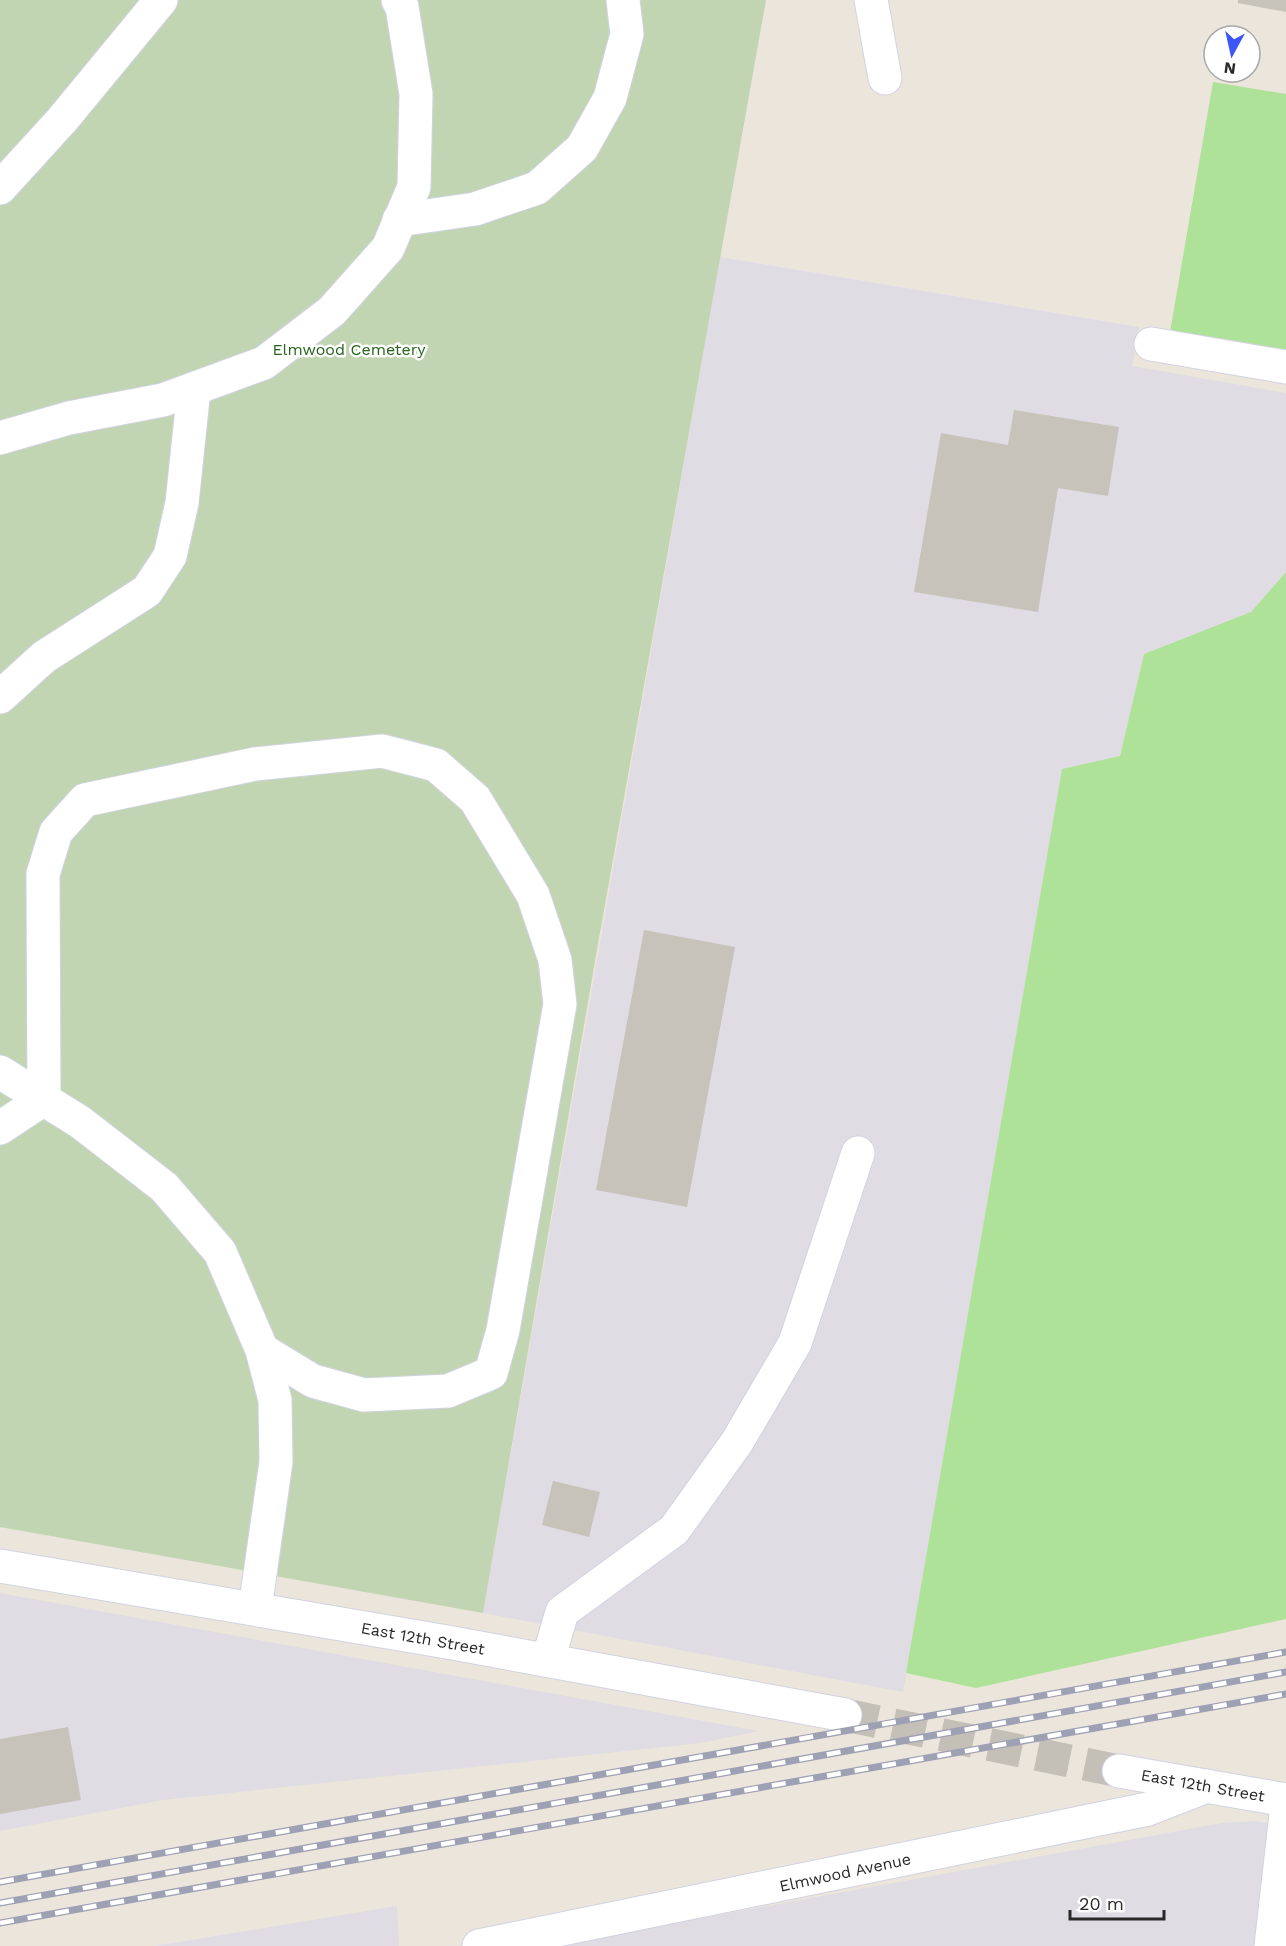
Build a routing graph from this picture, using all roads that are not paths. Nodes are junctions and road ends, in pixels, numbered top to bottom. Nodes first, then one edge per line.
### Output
1 (161, 0) edge
2 (398, 0) edge
3 (414, 0) edge
4 (623, 0) edge
5 (871, 0) edge
6 (409, 51) junction
7 (885, 78) dead end
8 (0, 188) edge
9 (399, 220) junction
10 (1151, 344) dead end
11 (1286, 367) edge
12 (194, 389) junction
13 (0, 438) edge
14 (0, 697) edge
15 (0, 1072) edge
16 (44, 1099) junction
17 (0, 1128) edge
18 (858, 1153) dead end
19 (262, 1350) junction
20 (0, 1566) edge
21 (255, 1609) junction
22 (548, 1660) junction
23 (845, 1715) tunnel mouth
24 (1119, 1771) tunnel mouth
25 (1207, 1786) junction
26 (1286, 1800) edge
27 (1286, 1814) edge
28 (479, 1946) edge
29 (1271, 1946) edge

1 - 8 street
2 - 6 street
3 - 6 street
4 - 9 street
5 - 7 street
6 - 9 street
9 - 12 street
10 - 11 street
12 - 13 street
12 - 14 street
15 - 16 street
16 - 17 street
16 - 19 street
16 - 19 street
18 - 22 street
19 - 21 street
20 - 21 street, East 12th Street
21 - 22 street, East 12th Street
22 - 23 street, East 12th Street
24 - 25 street, East 12th Street
25 - 26 street, East 12th Street
25 - 28 street, Elmwood Avenue
27 - 29 street

